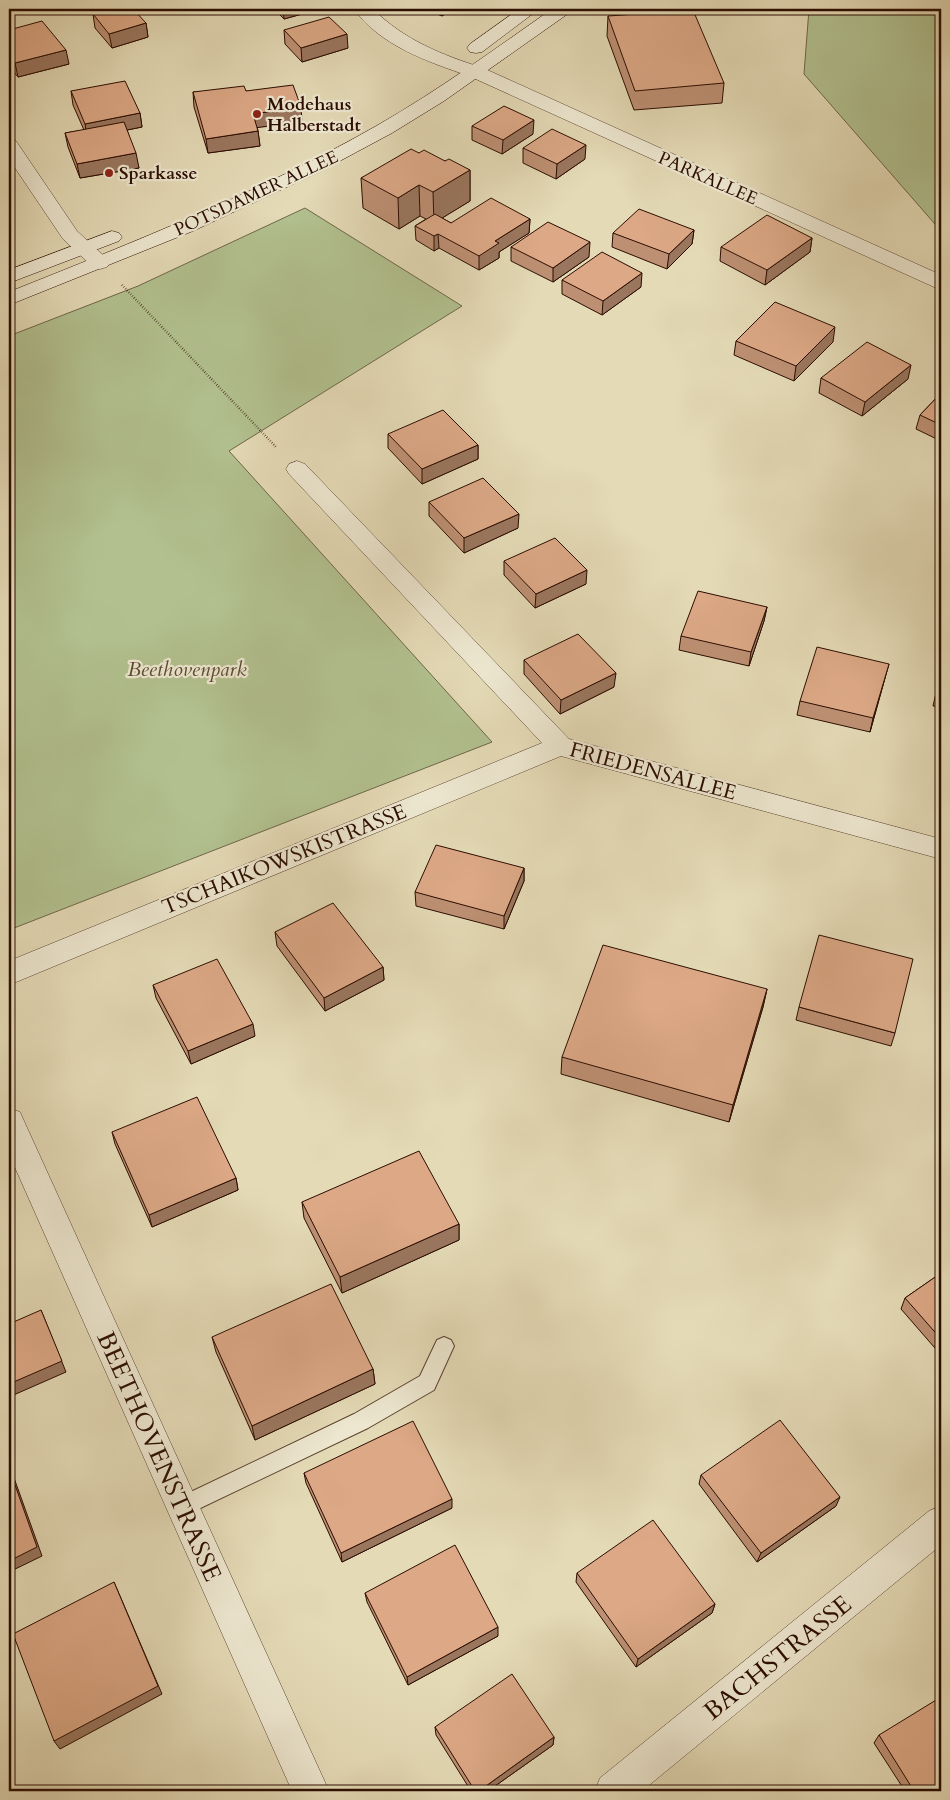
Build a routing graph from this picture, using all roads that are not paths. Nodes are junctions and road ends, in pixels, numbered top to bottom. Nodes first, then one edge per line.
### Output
1 (363, 9) edge
2 (530, 9) edge
3 (563, 9) edge
4 (453, 65) junction
5 (476, 72) junction
6 (437, 75) dead end
7 (9, 145) edge
8 (260, 173) dead end
9 (225, 189) dead end
10 (132, 229) dead end
11 (93, 256) junction
12 (9, 277) edge
13 (941, 283) edge
14 (9, 300) edge
15 (297, 469) road end
16 (560, 746) junction
17 (941, 849) edge
18 (9, 973) edge
19 (9, 1121) edge
20 (444, 1346) dead end
21 (183, 1506) junction
22 (941, 1523) edge
23 (311, 1791) edge
24 (613, 1791) edge

1 - 4 street, PARKALLEE
2 - 4 street
3 - 5 street, POTSDAMER ALLEE
4 - 5 street, PARKALLEE
4 - 6 street
5 - 11 street, POTSDAMER ALLEE
5 - 13 street, PARKALLEE
7 - 11 street
8 - 9 street, POTSDAMER ALLEE
10 - 11 street, POTSDAMER ALLEE
11 - 12 street, POTSDAMER ALLEE
11 - 14 street, POTSDAMER ALLEE
15 - 16 street, FRIEDENSALLEE
16 - 17 street, FRIEDENSALLEE
16 - 18 street, TSCHAIKOWSKISTRASSE
19 - 21 street, BEETHOVENSTRASSE
20 - 21 lane
21 - 23 street, BEETHOVENSTRASSE
22 - 24 street, BACHSTRASSE

